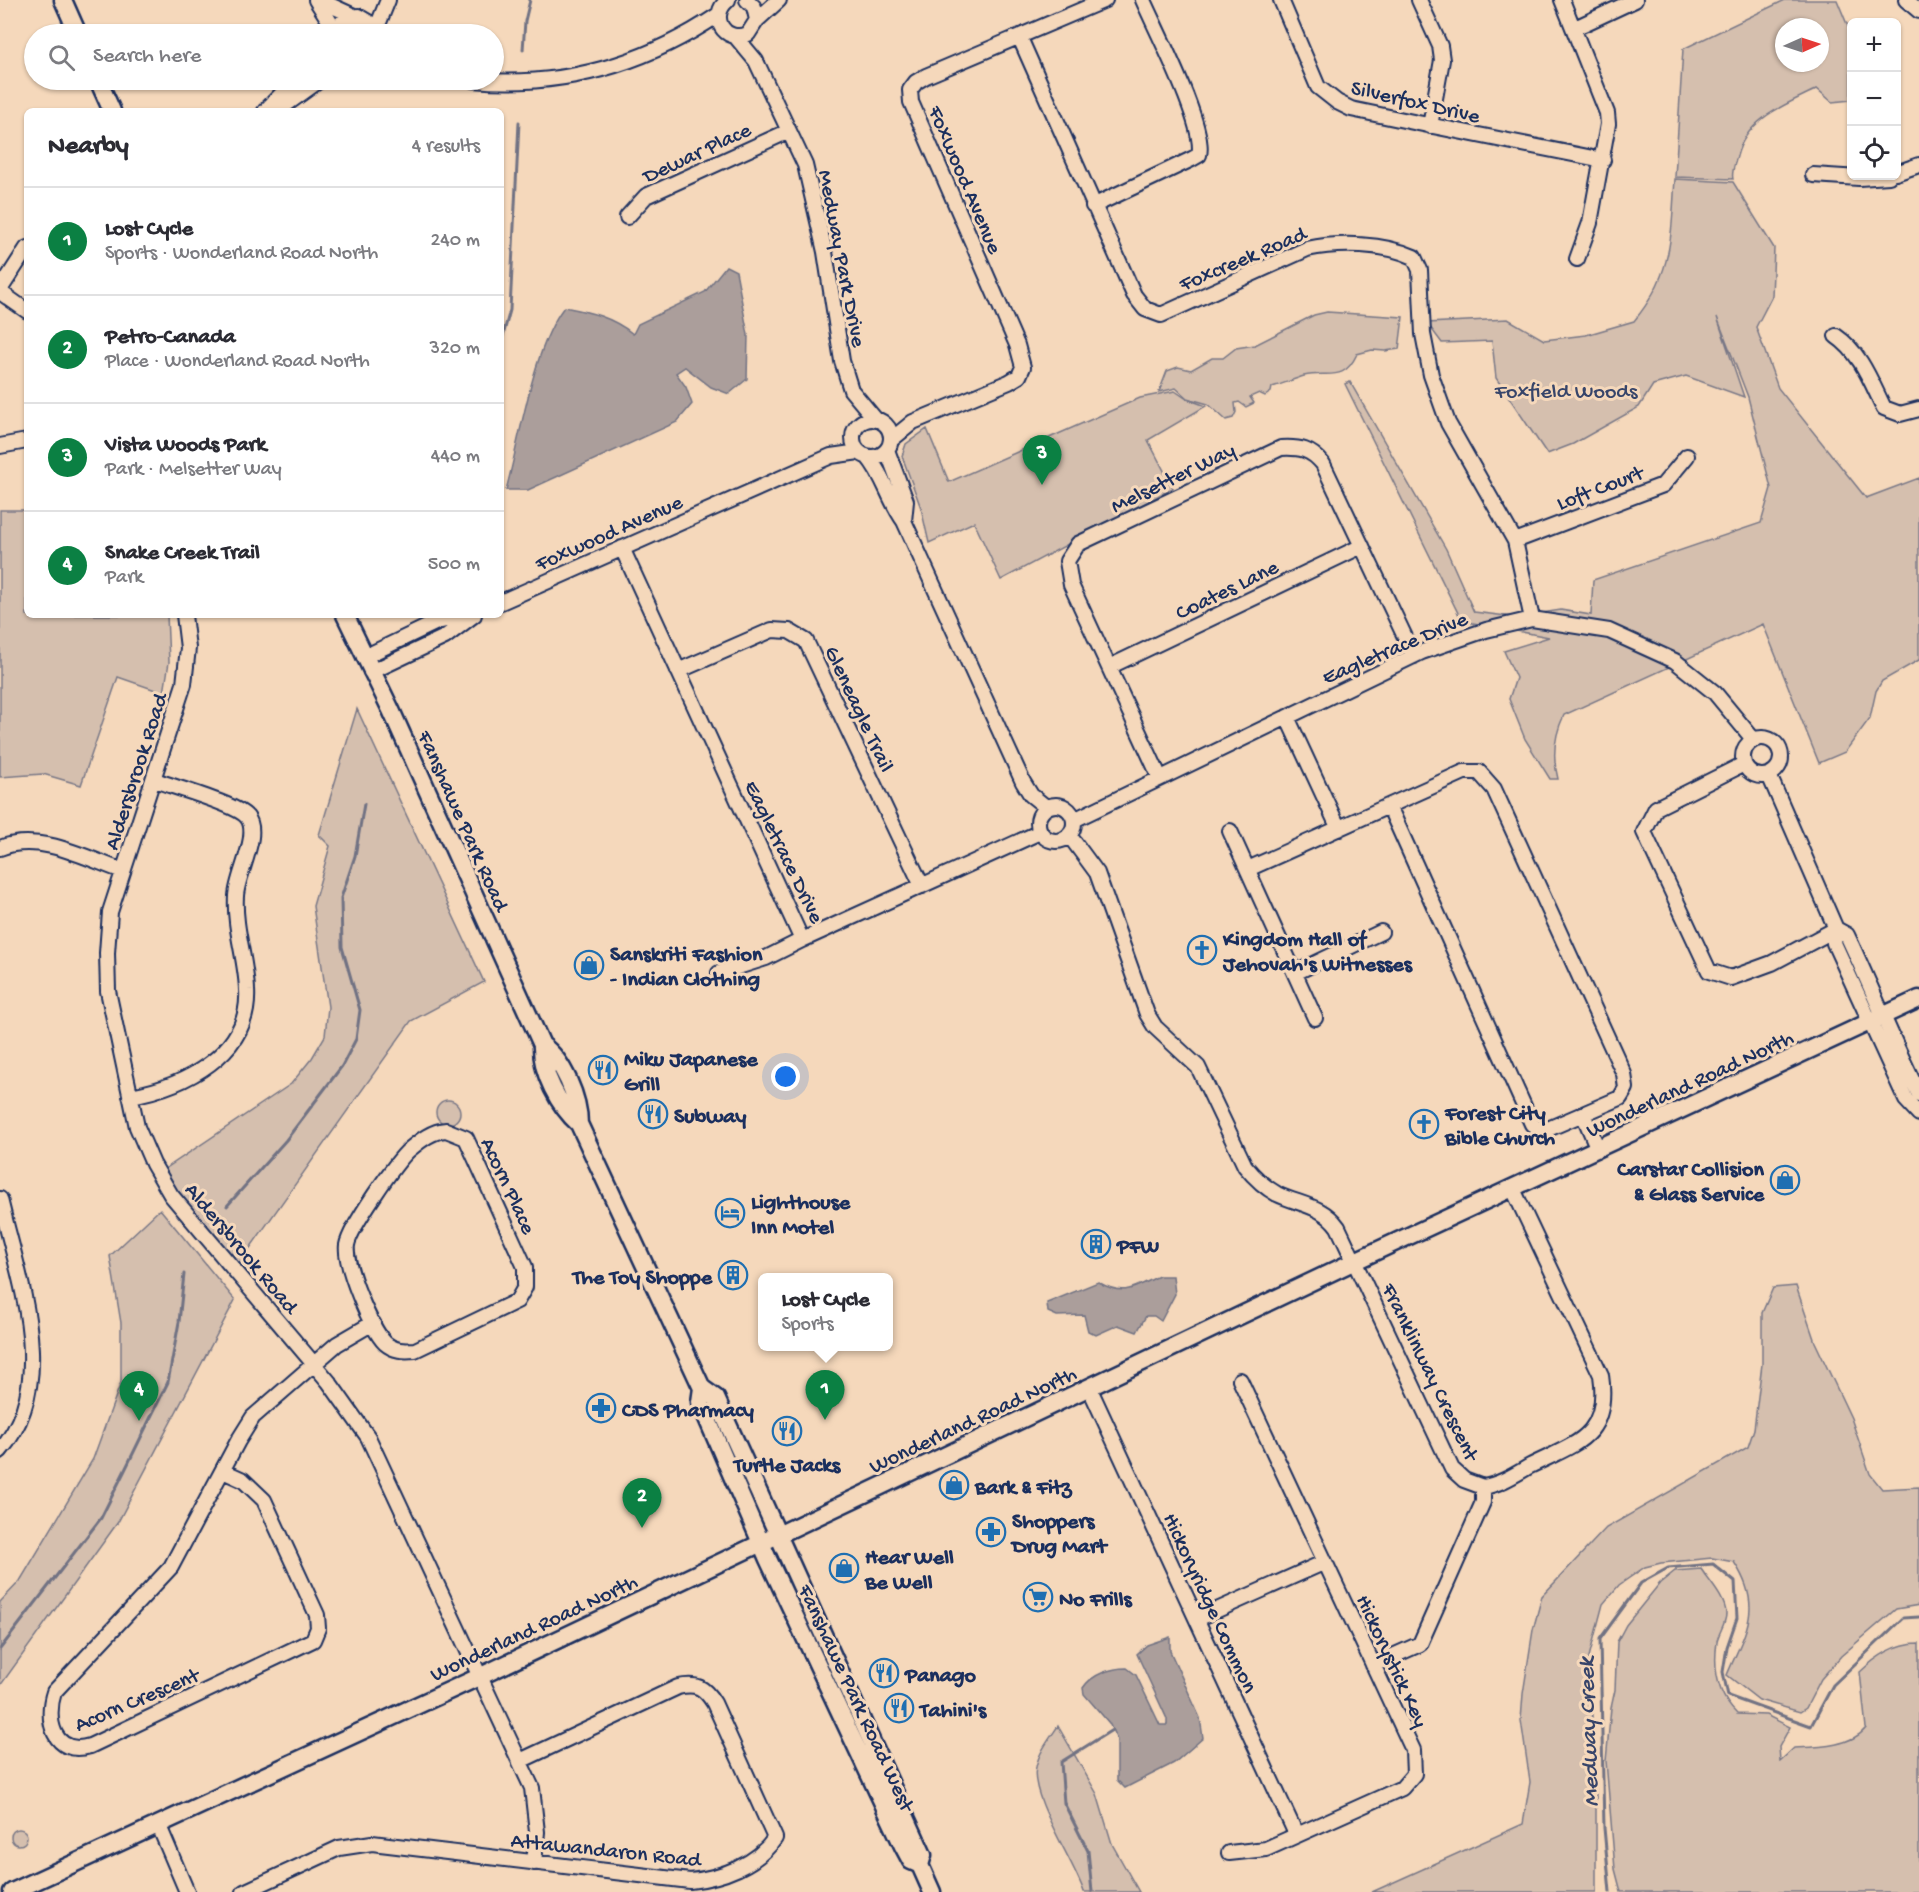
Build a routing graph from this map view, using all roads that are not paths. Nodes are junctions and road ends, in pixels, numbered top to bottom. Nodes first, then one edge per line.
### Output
1 (63, 0) edge
2 (317, 0) edge
3 (387, 0) edge
4 (765, 0) edge
5 (778, 0) edge
6 (1105, 0) edge
7 (1143, 0) edge
8 (1281, 0) edge
9 (1419, 0) edge
10 (1562, 0) edge
11 (1635, 0) edge
12 (1906, 0) edge
13 (748, 1) edge
14 (721, 6) edge
15 (1919, 11) edge
16 (356, 16) junction
17 (74, 24) edge
18 (331, 24) edge
19 (341, 24) edge
20 (370, 24) edge
21 (378, 24) edge
22 (755, 25) junction
23 (1575, 28) junction
24 (689, 34) junction
25 (730, 34) junction
26 (1020, 38) junction
27 (756, 61) junction
28 (504, 81) edge
29 (103, 90) edge
30 (285, 90) edge
31 (306, 90) edge
32 (111, 108) edge
33 (268, 108) edge
34 (281, 108) edge
35 (1430, 126) junction
36 (789, 131) junction
37 (1603, 160) junction
38 (1918, 169) edge
39 (1901, 172) edge
40 (1814, 175) dead end
41 (1847, 177) edge
42 (1093, 206) junction
43 (627, 217) dead end
44 (24, 253) edge
45 (1577, 259) dead end
46 (0, 291) edge
47 (24, 309) edge
48 (1836, 336) dead end
49 (856, 399) junction
50 (1919, 409) edge
51 (880, 422) junction
52 (913, 422) junction
53 (855, 432) junction
54 (24, 442) edge
55 (889, 445) junction
56 (0, 446) edge
57 (863, 454) junction
58 (831, 456) junction
59 (1687, 456) dead end
60 (904, 521) junction
61 (1515, 541) junction
62 (1362, 546) junction
63 (622, 548) junction
64 (504, 601) edge
65 (184, 618) edge
66 (346, 618) edge
67 (455, 618) edge
68 (470, 618) edge
69 (1532, 619) junction
70 (1414, 656) junction
71 (368, 664) junction
72 (1109, 667) junction
73 (678, 671) junction
74 (1287, 717) junction
75 (1753, 739) junction
76 (1744, 764) junction
77 (1769, 775) junction
78 (1161, 778) junction
79 (155, 780) junction
80 (1389, 806) junction
81 (1046, 807) junction
82 (1074, 820) junction
83 (1339, 829) junction
84 (1230, 831) dead end
85 (1040, 832) junction
86 (1069, 835) junction
87 (0, 849) edge
88 (1248, 869) junction
89 (123, 871) junction
90 (922, 886) junction
91 (1836, 929) junction
92 (1381, 932) dead end
93 (802, 940) junction
94 (719, 973) dead end
95 (1295, 974) junction
96 (1919, 999) edge
97 (1315, 1018) dead end
98 (1876, 1020) junction
99 (1919, 1094) edge
100 (130, 1096) junction
101 (1919, 1113) edge
102 (1582, 1114) junction
103 (1598, 1149) junction
104 (1513, 1190) junction
105 (0, 1199) edge
106 (1355, 1261) junction
107 (373, 1323) junction
108 (313, 1364) junction
109 (1240, 1380) dead end
110 (1089, 1387) junction
111 (702, 1388) junction
112 (0, 1451) edge
113 (223, 1471) junction
114 (1483, 1487) junction
115 (779, 1534) junction
116 (761, 1543) junction
117 (1325, 1562) junction
118 (1197, 1619) junction
119 (1373, 1665) junction
120 (481, 1676) junction
121 (520, 1761) junction
122 (159, 1826) junction
123 (1296, 1834) junction
124 (1228, 1853) dead end
125 (534, 1863) junction
126 (920, 1865) junction
127 (12, 1892) edge
128 (187, 1892) edge
129 (244, 1892) edge
130 (932, 1892) edge

1 - 17 main road
2 - 16 street
2 - 18 street
3 - 16 street
3 - 21 street
4 - 13 street
5 - 22 street
6 - 26 street, Foxwood Avenue
7 - 42 street
8 - 35 street, Silverfox Drive
9 - 35 street
10 - 23 street
11 - 23 street
12 - 15 street
13 - 22 street, Medway Park Drive
14 - 24 street
14 - 25 street, Medway Park Drive
16 - 19 street
16 - 20 street
22 - 25 street
22 - 27 street, Medway Park Drive
23 - 37 street
24 - 25 street
24 - 28 street
25 - 27 street, Medway Park Drive
26 - 42 street, Foxcreek Road
26 - 52 street, Foxwood Avenue
27 - 36 street, Medway Park Drive
29 - 32 main road
30 - 33 street
31 - 34 street
35 - 37 street, Silverfox Drive
36 - 43 street, Dewar Place
36 - 49 street, Medway Park Drive
37 - 45 street
38 - 39 street
40 - 41 street
42 - 61 street, Foxcreek Road
44 - 46 street
46 - 47 street
48 - 50 street
49 - 51 street, Medway Park Drive
49 - 53 street, Medway Park Drive
51 - 52 street, Foxwood Avenue
51 - 53 street
51 - 55 street
52 - 55 street, Foxwood Avenue
53 - 57 street
53 - 58 street, Foxwood Avenue
54 - 56 street
55 - 57 street
55 - 60 street
57 - 58 street, Foxwood Avenue
57 - 60 street
58 - 63 street, Foxwood Avenue
59 - 61 street, Loft Court
60 - 81 street
61 - 69 street, Foxcreek Road
62 - 70 street, Melsetter Way
62 - 72 street, Coates Lane
62 - 72 street, Melsetter Way
63 - 64 street, Foxwood Avenue
63 - 73 street, Eagletrace Drive
65 - 79 street, Aldersbrook Road
66 - 71 main road, Fanshawe Park Road
67 - 71 street
68 - 71 street
69 - 70 street, Eagletrace Drive
69 - 75 street, Eagletrace Drive
70 - 74 street, Eagletrace Drive
71 - 111 main road, Fanshawe Park Road
72 - 78 street, Melsetter Way
73 - 90 street, Gleneagle Trail
73 - 93 street, Eagletrace Drive
74 - 78 street, Eagletrace Drive
74 - 83 street
75 - 76 street
75 - 77 street
76 - 77 street
76 - 91 street
77 - 91 street
78 - 82 street, Eagletrace Drive
79 - 89 street, Aldersbrook Road
79 - 100 street
80 - 83 street
80 - 102 street
80 - 102 street
81 - 82 street
81 - 85 street
82 - 86 street
83 - 88 street
84 - 88 street
85 - 86 street
85 - 90 street, Eagletrace Drive
86 - 106 street, Franklinway Crescent
87 - 89 street
88 - 95 street
89 - 100 street, Aldersbrook Road
90 - 93 street, Eagletrace Drive
91 - 98 street
92 - 95 street
93 - 94 street
95 - 97 street
96 - 98 main road, Wonderland Road North
98 - 99 street
98 - 101 street
98 - 103 main road, Wonderland Road North
100 - 108 street, Aldersbrook Road
102 - 103 street
103 - 104 main road, Wonderland Road North
104 - 106 main road, Wonderland Road North
104 - 114 street, Franklinway Crescent
105 - 112 street
106 - 110 main road, Wonderland Road North
106 - 114 street, Franklinway Crescent
107 - 107 street, Acorn Place
107 - 108 street
108 - 113 street, Acorn Crescent
108 - 120 street, Aldersbrook Road
109 - 117 street, Hickorystick Key
110 - 115 main road, Wonderland Road North
110 - 118 street, Hickoryridge Common
111 - 115 main road, Fanshawe Park Road
111 - 116 main road, Fanshawe Park Road
113 - 113 street, Acorn Crescent
114 - 119 street, Franklinway Crescent
115 - 116 main road, Wonderland Road North
115 - 126 main road, Fanshawe Park Road West
116 - 120 main road, Wonderland Road North
116 - 126 main road, Fanshawe Park Road West
117 - 118 street
117 - 119 street, Hickorystick Key
118 - 123 street, Hickoryridge Common
119 - 123 street, Hickorystick Key
120 - 121 street, Aldersbrook Road
120 - 122 main road, Wonderland Road North
121 - 125 street, Aldersbrook Road
121 - 125 street, Attawandaron Road
122 - 127 main road, Wonderland Road North
122 - 128 street
123 - 124 street, Hickorystick Key
125 - 129 street, Attawandaron Road
126 - 130 main road, Fanshawe Park Road West

